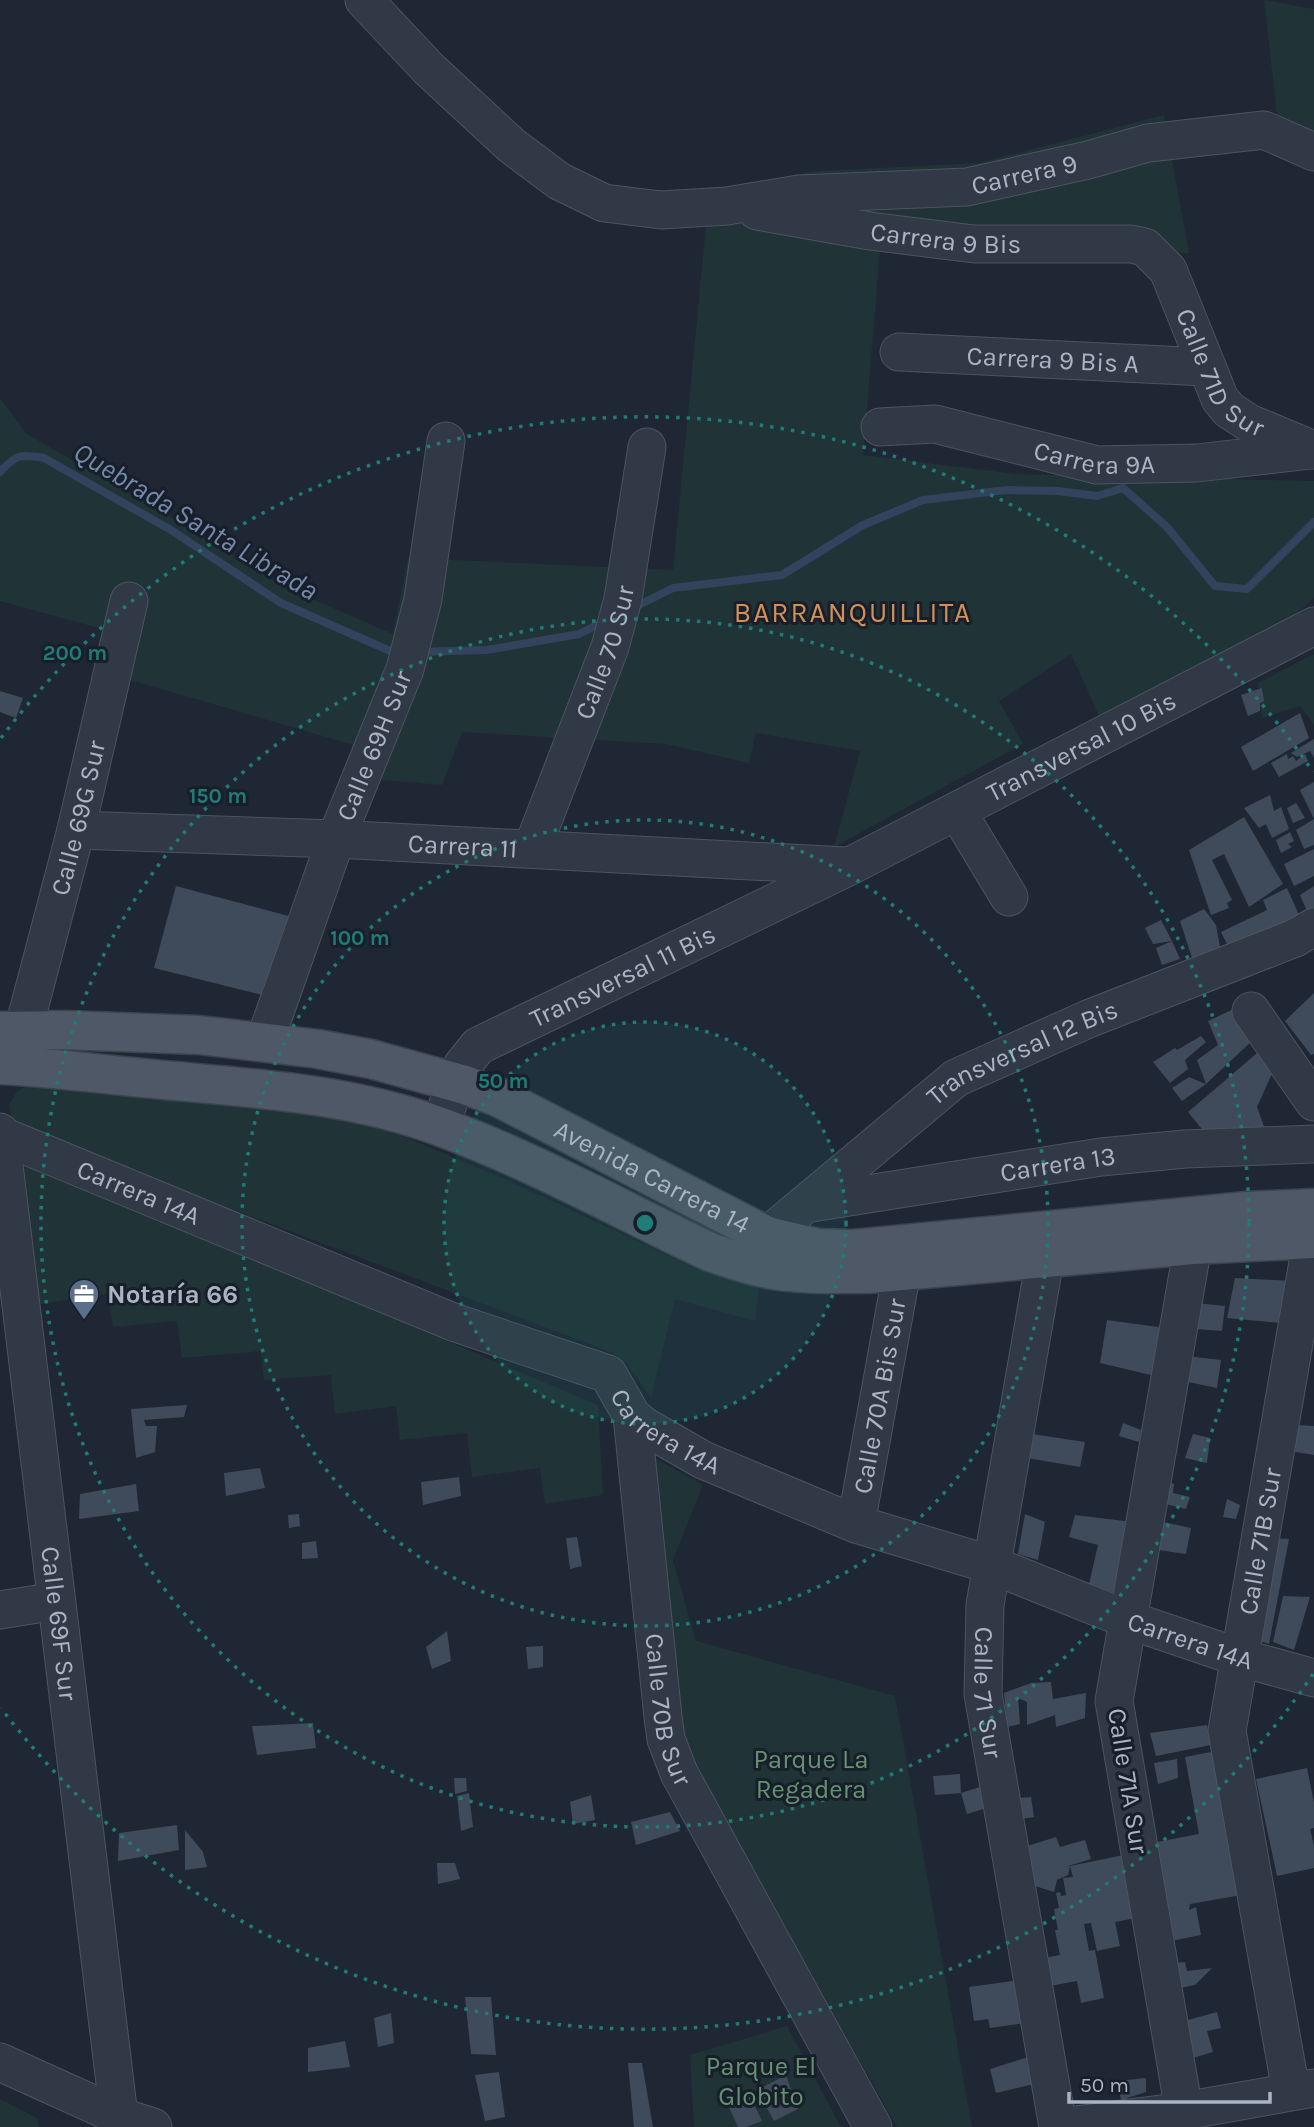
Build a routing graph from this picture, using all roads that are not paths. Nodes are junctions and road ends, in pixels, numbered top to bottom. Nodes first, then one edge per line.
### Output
1 (364, 0) edge
2 (1314, 152) edge
3 (727, 206) junction
4 (1161, 261) joint
5 (899, 352) dead end
6 (1206, 367) junction
7 (880, 427) dead end
8 (446, 441) dead end
9 (647, 447) dead end
10 (1312, 450) edge
11 (129, 601) dead end
12 (1312, 626) edge
13 (957, 811) junction
14 (76, 830) junction
15 (336, 839) junction
16 (533, 849) junction
17 (850, 866) junction
18 (1009, 897) dead end
19 (1314, 927) edge
20 (1251, 1011) dead end
21 (264, 1042) junction
22 (6, 1055) edge
23 (456, 1082) junction
24 (1314, 1102) edge
25 (440, 1126) junction
26 (0, 1134) edge
27 (1314, 1144) edge
28 (3, 1185) edge
29 (804, 1204) junction
30 (1313, 1228) edge
31 (767, 1236) junction
32 (1193, 1245) junction
33 (1045, 1258) junction
34 (902, 1271) junction
35 (632, 1416) junction
36 (856, 1524) junction
37 (992, 1565) junction
38 (56, 1601) junction
39 (0, 1610) edge
40 (1129, 1620) junction
41 (1238, 1657) junction
42 (1314, 1678) edge
43 (0, 2063) edge
44 (1303, 2090) edge
45 (1184, 2110) junction
46 (122, 2121) edge
47 (153, 2127) edge
48 (873, 2127) edge
49 (1059, 2127) edge

1 - 3 street
2 - 3 street, Carrera 9
3 - 4 street, Carrera 9 Bis
4 - 6 street, Calle 71D Sur
5 - 6 street, Carrera 9 Bis A
6 - 10 street, Calle 71D Sur
7 - 10 street, Carrera 9A
8 - 15 street, Calle 69H Sur
9 - 16 street, Calle 70 Sur
11 - 14 street, Calle 69G Sur
12 - 13 street, Transversal 10 Bis
13 - 17 street, Transversal 10 Bis
13 - 18 street
14 - 15 street, Carrera 11
14 - 22 street, Calle 69G Sur
15 - 16 street, Carrera 11
15 - 21 street, Calle 69H Sur
16 - 17 street, Carrera 11
17 - 23 street, Transversal 11 Bis
19 - 29 street, Transversal 12 Bis
20 - 24 street
21 - 22 main road, Avenida Carrera 14
21 - 23 main road, Avenida Carrera 14
22 - 25 main road, Avenida Carrera 14
23 - 25 street, Transversal 11 Bis
23 - 31 main road, Avenida Carrera 14
25 - 34 main road, Avenida Carrera 14
26 - 28 street, Calle 69F Sur
26 - 35 street, Carrera 14A
27 - 29 street, Carrera 13
28 - 38 street, Calle 69F Sur
29 - 31 street, Transversal 12 Bis
30 - 31 main road, Avenida Carrera 14
30 - 32 main road, Avenida Carrera 14
30 - 41 street, Calle 71B Sur
32 - 33 main road, Avenida Carrera 14
32 - 40 street, Calle 71A Sur
33 - 34 main road, Avenida Carrera 14
33 - 37 street, Calle 71 Sur
34 - 36 street, Calle 70A Bis Sur
35 - 36 street, Carrera 14A
35 - 48 street, Calle 70B Sur
36 - 37 street, Carrera 14A
37 - 40 street, Carrera 14A
37 - 49 street, Calle 71 Sur
38 - 39 street
38 - 46 street, Calle 69F Sur
40 - 41 street, Carrera 14A
40 - 45 street, Calle 71A Sur
41 - 42 street, Carrera 14A
41 - 44 street, Calle 71B Sur
43 - 46 street
44 - 45 street
45 - 49 street
46 - 47 street

